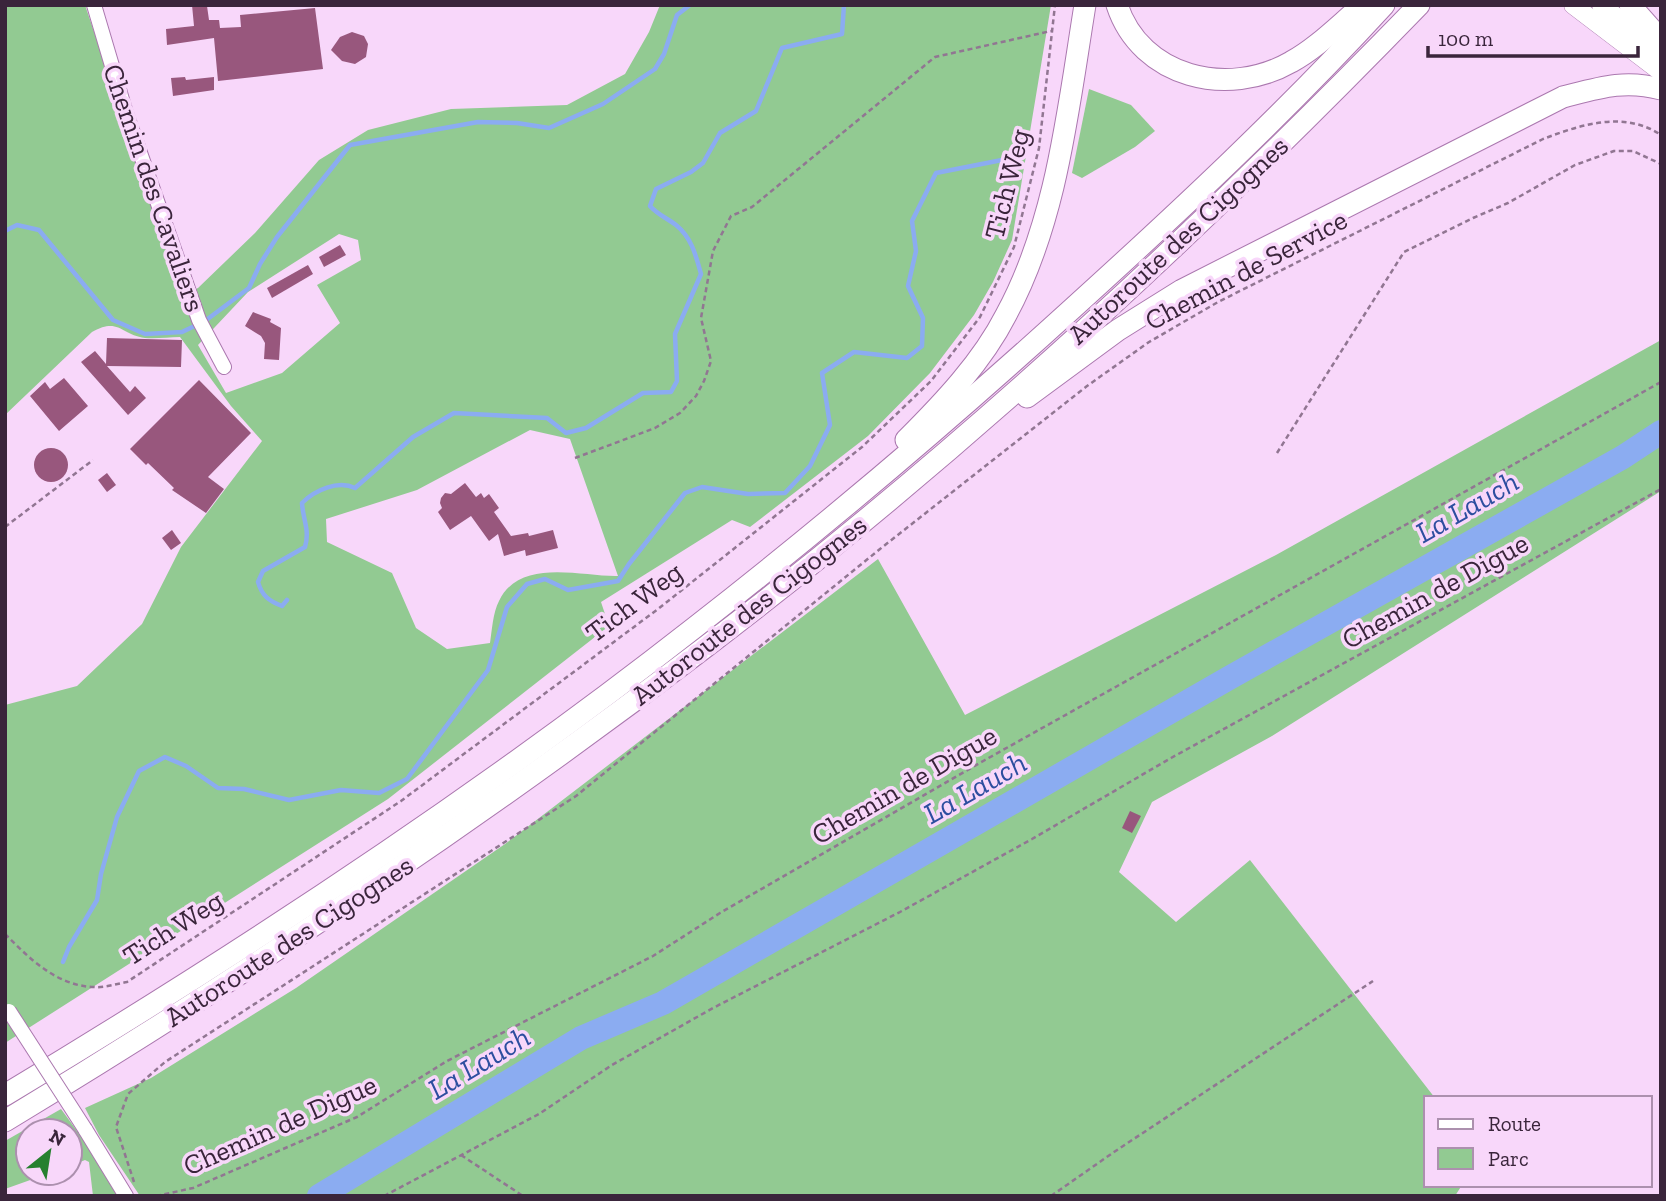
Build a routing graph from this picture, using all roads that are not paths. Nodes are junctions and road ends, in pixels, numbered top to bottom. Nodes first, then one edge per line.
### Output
1 (93, 5) edge
2 (1085, 5) edge
3 (1117, 5) edge
4 (1363, 5) edge
5 (1384, 5) edge
6 (1419, 5) edge
7 (1573, 5) edge
8 (1601, 5) edge
9 (1630, 5) edge
10 (1661, 40) edge
11 (1661, 51) edge
12 (1661, 72) edge
13 (1661, 89) edge
14 (224, 368) dead end
15 (996, 409) junction
16 (875, 481) junction
17 (7, 1008) edge
18 (5, 1095) edge
19 (5, 1121) edge
20 (129, 1192) edge

1 - 14 street, Chemin des Cavaliers
2 - 16 highway
3 - 4 highway
5 - 16 highway, Autoroute des Cigognes
6 - 15 highway, Autoroute des Cigognes
7 - 12 main road
8 - 11 main road
9 - 10 highway
13 - 15 highway
15 - 19 highway, Autoroute des Cigognes
16 - 18 highway, Autoroute des Cigognes
17 - 20 street, bridge

